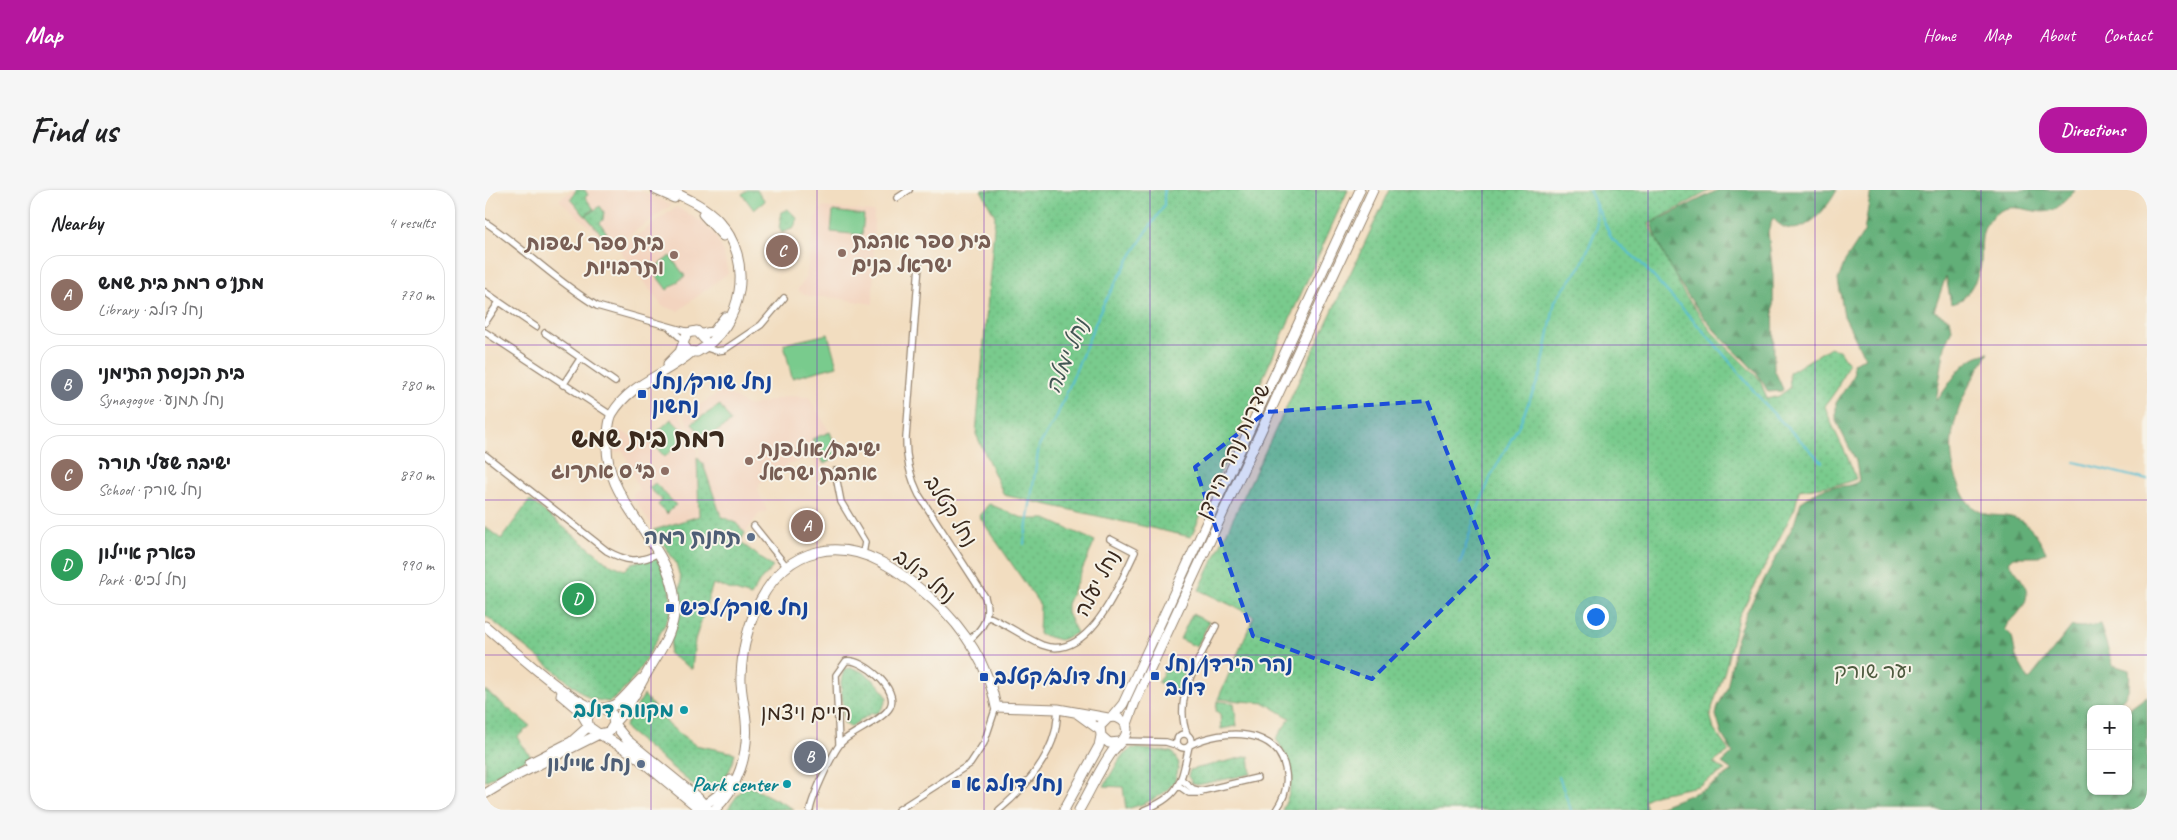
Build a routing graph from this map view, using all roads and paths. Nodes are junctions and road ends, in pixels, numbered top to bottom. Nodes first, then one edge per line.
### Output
1 (656, 190) edge
2 (669, 190) edge
3 (909, 190) edge
4 (1360, 190) edge
5 (1373, 190) edge
6 (679, 195) edge
7 (897, 198) dead end
8 (485, 222) edge
9 (919, 265) dead end
10 (485, 292) edge
11 (784, 298) dead end
12 (499, 302) junction
13 (485, 323) edge
14 (666, 325) junction
15 (536, 327) dead end
16 (485, 332) edge
17 (689, 332) junction
18 (545, 334) dead end
19 (702, 334) junction
20 (683, 342) junction
21 (704, 347) junction
22 (692, 352) junction
23 (581, 359) junction
24 (663, 370) junction
25 (615, 382) dead end
26 (563, 385) junction
27 (611, 415) junction
28 (485, 455) edge
29 (835, 471) dead end
30 (754, 526) dead end
31 (1110, 539) dead end
32 (657, 553) junction
33 (863, 554) junction
34 (787, 567) junction
35 (987, 616) junction
36 (485, 626) edge
37 (1216, 626) dead end
38 (485, 633) edge
39 (968, 642) junction
40 (646, 674) junction
41 (600, 708) junction
42 (996, 708) junction
43 (1058, 709) junction
44 (1073, 711) junction
45 (1110, 717) junction
46 (614, 723) junction
47 (588, 725) junction
48 (1127, 727) junction
49 (837, 728) junction
50 (1100, 733) junction
51 (851, 734) junction
52 (600, 735) junction
53 (1184, 735) junction
54 (1208, 738) junction
55 (1148, 741) junction
56 (1121, 742) junction
57 (1166, 742) junction
58 (839, 744) junction
59 (1190, 745) junction
60 (1180, 747) junction
61 (1186, 760) junction
62 (739, 768) junction
63 (1257, 778) dead end
64 (1180, 784) junction
65 (485, 787) edge
66 (485, 794) edge
67 (703, 809) edge
68 (713, 810) edge
69 (810, 810) edge
70 (897, 810) edge
71 (999, 810) edge
72 (1064, 810) edge
73 (1079, 810) edge
74 (1144, 810) edge
75 (1275, 810) edge

1 - 6 street
2 - 6 street
3 - 7 street
4 - 45 street, שדרות נהר הירדן
5 - 48 street, שדרות נהר הירדן
6 - 19 street
6 - 21 street
8 - 14 street
9 - 35 street, נחל קטלב
10 - 12 street
11 - 21 street
12 - 13 street
12 - 15 street
14 - 17 street
14 - 20 street
16 - 26 street
17 - 19 street
17 - 20 street
18 - 23 street
19 - 21 street
20 - 22 street
20 - 24 street
21 - 22 street
22 - 24 street
23 - 25 street
23 - 26 street
24 - 27 street
26 - 27 street
27 - 32 street
28 - 32 street
29 - 33 street
30 - 34 street
31 - 35 street, נחל יעלה
32 - 40 street
33 - 34 street, נחל דולב
33 - 39 street, נחל דולב
34 - 62 street, נחל דולב
35 - 39 street
36 - 41 street
37 - 53 street
38 - 47 street
39 - 42 street, נחל דולב
40 - 41 street
40 - 46 street
41 - 46 street
41 - 47 street
42 - 43 street
42 - 70 street
43 - 44 street
43 - 71 street
44 - 45 street
44 - 50 street
45 - 48 street
45 - 50 street
46 - 52 street
46 - 67 street
47 - 52 street
47 - 65 street
48 - 55 street
48 - 56 street
49 - 51 street
49 - 51 street
49 - 58 street
50 - 56 street
50 - 72 street
51 - 58 street
52 - 66 street
52 - 67 street
53 - 54 street
53 - 57 street
53 - 59 street
53 - 60 street
54 - 59 street
54 - 75 street
55 - 56 street
55 - 57 street
56 - 73 street
57 - 60 street
58 - 69 street
59 - 60 street
59 - 61 street
60 - 61 street
61 - 64 street
62 - 67 street, נחל דולב
62 - 68 street, נחל דולב
63 - 64 street
64 - 74 street

